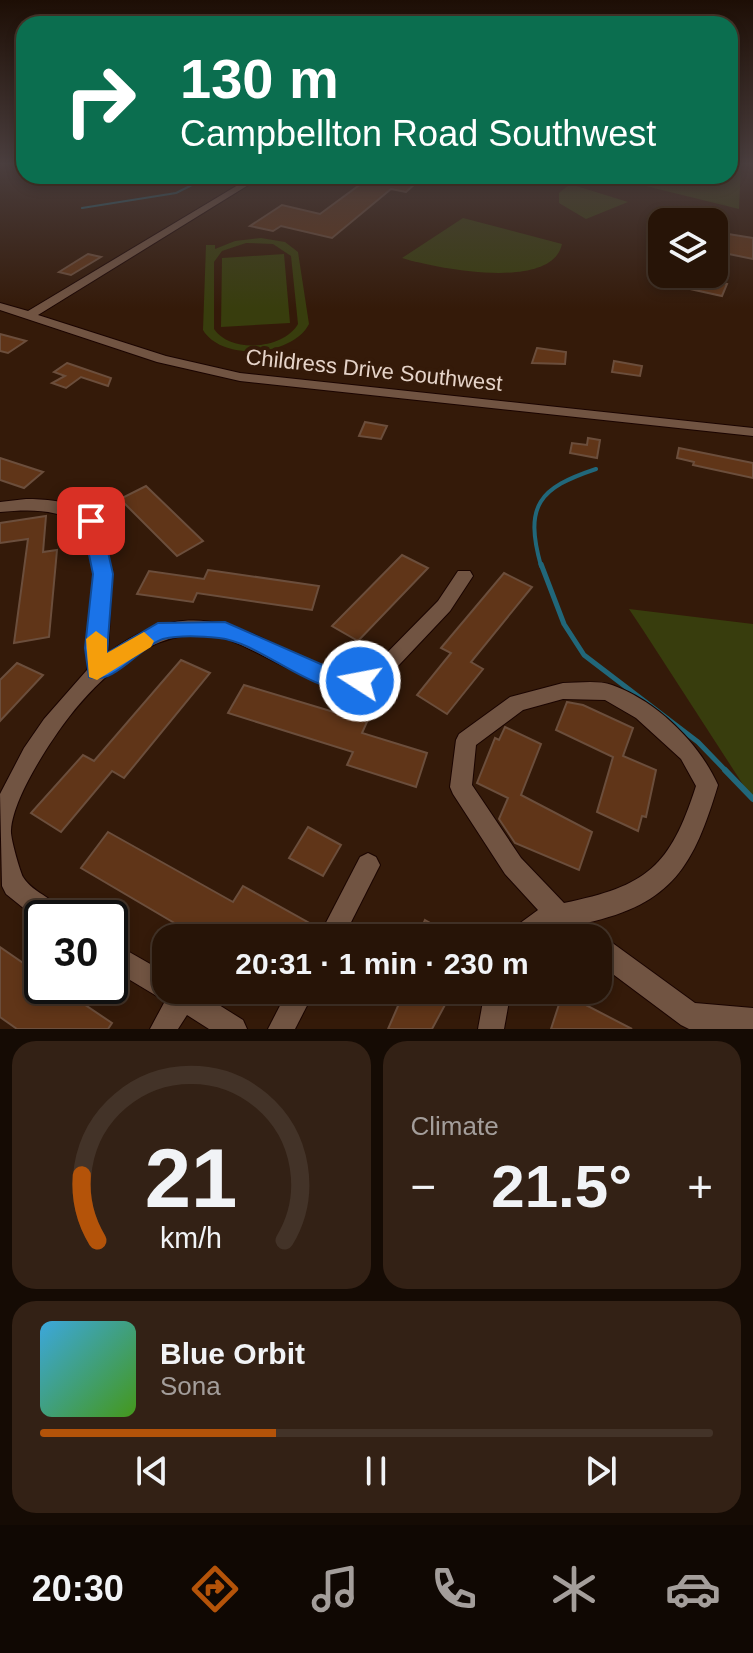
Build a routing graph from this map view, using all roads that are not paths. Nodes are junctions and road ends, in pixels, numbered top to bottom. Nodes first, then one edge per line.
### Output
1 (198, 213) edge
2 (0, 306) edge
3 (28, 316) junction
4 (753, 432) edge
5 (0, 507) edge
6 (464, 576) dead end
7 (97, 671) junction
8 (0, 832) edge
9 (368, 865) dead end
10 (32, 900) edge
11 (560, 916) junction
12 (337, 924) edge
13 (539, 924) edge
14 (569, 924) edge
15 (612, 958) edge
16 (128, 965) edge
17 (152, 979) edge
18 (170, 1004) edge
19 (194, 1004) edge
20 (294, 1004) edge
21 (495, 1004) edge
22 (753, 1021) edge
23 (163, 1029) edge
24 (234, 1029) edge
25 (281, 1029) edge
26 (491, 1029) edge

1 - 3 street
2 - 3 street, Childress Drive Southwest
3 - 4 street, Childress Drive Southwest
5 - 7 street
6 - 7 street
7 - 8 street
8 - 10 street
9 - 12 street
11 - 11 street
11 - 13 street
11 - 14 street
15 - 22 street
16 - 17 street
18 - 23 street
19 - 24 street
20 - 25 street
21 - 26 street

